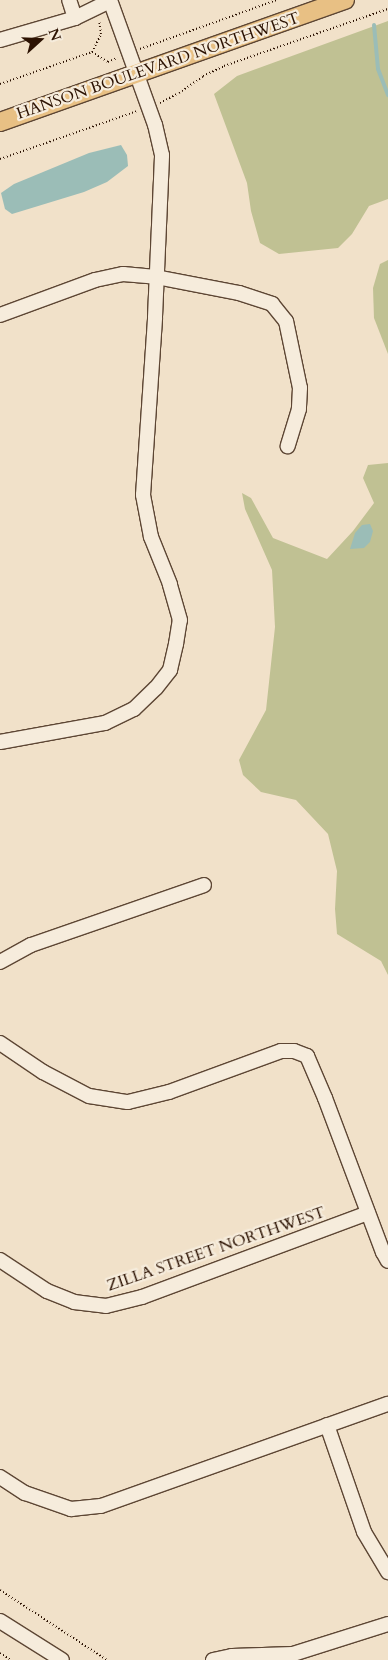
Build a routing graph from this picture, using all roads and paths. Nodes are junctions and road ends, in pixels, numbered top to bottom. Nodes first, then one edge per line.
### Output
1 (69, 0) edge
2 (110, 0) edge
3 (277, 0) edge
4 (345, 0) edge
5 (95, 8) junction
6 (388, 9) edge
7 (75, 18) junction
8 (0, 40) edge
9 (151, 45) dead end
10 (92, 52) junction
11 (108, 62) dead end
12 (137, 74) junction
13 (0, 84) edge
14 (160, 103) dead end
15 (136, 111) dead end
16 (0, 122) edge
17 (0, 159) edge
18 (156, 277) junction
19 (0, 315) edge
20 (288, 446) dead end
21 (0, 742) edge
22 (204, 885) dead end
23 (0, 962) edge
24 (0, 1043) edge
25 (368, 1213) junction
26 (0, 1260) edge
27 (388, 1261) edge
28 (388, 1404) edge
29 (328, 1425) junction
30 (0, 1477) edge
31 (388, 1572) edge
32 (0, 1590) edge
33 (0, 1621) edge
34 (388, 1624) edge
35 (0, 1653) edge
36 (11, 1660) edge
37 (62, 1660) edge
38 (107, 1660) edge
39 (213, 1660) edge

1 - 7 street
2 - 5 street
2 - 12 street
3 - 9 path
4 - 12 main road, HANSON BOULEVARD NORTHWEST
5 - 7 street
5 - 10 path
6 - 14 path
7 - 8 street
10 - 11 path
10 - 13 path
12 - 16 main road, HANSON BOULEVARD NORTHWEST
12 - 18 street
15 - 17 path
18 - 19 street
18 - 20 street
18 - 21 street
22 - 23 street
24 - 25 street
25 - 26 street, ZILLA STREET NORTHWEST
25 - 27 street
28 - 29 street
29 - 30 street
29 - 31 street
32 - 38 path
33 - 37 street
34 - 39 street
35 - 36 path

